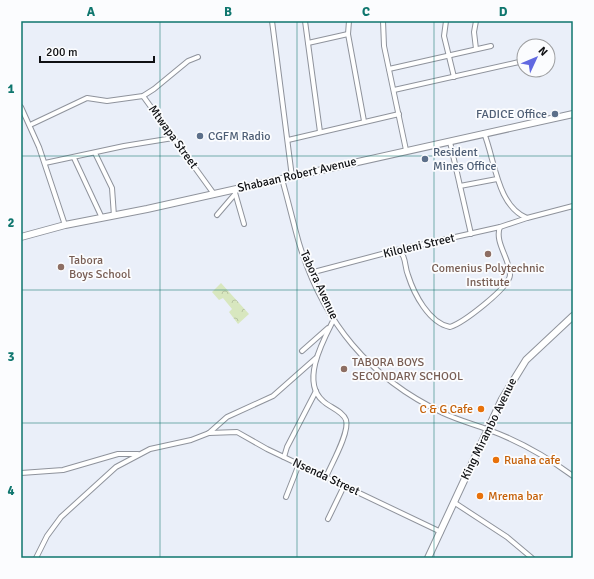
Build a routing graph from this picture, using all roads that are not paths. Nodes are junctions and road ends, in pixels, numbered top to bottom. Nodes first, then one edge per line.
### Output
1 (272, 21) edge
2 (306, 21) edge
3 (349, 21) edge
4 (383, 21) edge
5 (446, 21) edge
6 (476, 21) edge
7 (348, 34) junction
8 (308, 43) junction
9 (491, 46) dead end
10 (476, 49) junction
11 (449, 55) junction
12 (198, 57) dead end
13 (516, 63) edge
14 (389, 68) junction
15 (454, 77) junction
16 (394, 90) junction
17 (143, 96) junction
18 (21, 107) edge
19 (399, 114) junction
20 (573, 114) edge
21 (364, 121) junction
22 (30, 125) junction
23 (320, 132) junction
24 (484, 133) junction
25 (174, 138) junction
26 (288, 140) junction
27 (450, 142) junction
28 (406, 150) junction
29 (95, 152) junction
30 (74, 158) junction
31 (45, 163) junction
32 (292, 177) junction
33 (282, 179) junction
34 (497, 179) junction
35 (460, 186) junction
36 (234, 192) junction
37 (214, 194) junction
38 (573, 206) edge
39 (217, 215) dead end
40 (114, 216) junction
41 (102, 218) junction
42 (527, 218) junction
43 (244, 224) dead end
44 (65, 225) junction
45 (500, 227) junction
46 (491, 230) junction
47 (471, 234) junction
48 (498, 236) junction
49 (21, 237) edge
50 (411, 247) junction
51 (397, 250) junction
52 (405, 258) junction
53 (310, 272) junction
54 (572, 318) edge
55 (334, 319) junction
56 (330, 326) junction
57 (302, 351) dead end
58 (316, 358) junction
59 (316, 391) junction
60 (488, 430) junction
61 (209, 433) junction
62 (138, 454) junction
63 (284, 457) junction
64 (299, 464) junction
65 (21, 473) edge
66 (573, 476) edge
67 (326, 477) junction
68 (344, 486) junction
69 (286, 497) dead end
70 (455, 503) junction
71 (328, 519) dead end
72 (441, 532) junction
73 (36, 558) edge
74 (428, 558) edge
75 (532, 558) edge

1 - 26 street
2 - 8 street
3 - 7 street
4 - 14 street
5 - 11 street
6 - 10 street
7 - 8 street
7 - 21 street
8 - 23 street
9 - 10 street
10 - 11 street
11 - 14 street
11 - 15 street
12 - 17 street, Mtwapa Street
13 - 15 street
14 - 16 street
15 - 16 street
16 - 19 street
17 - 22 street
17 - 25 street, Mtwapa Street
18 - 22 street
19 - 21 street
19 - 28 street
20 - 24 street, Shabaan Robert Avenue
21 - 23 street
22 - 31 street
23 - 26 street
24 - 27 street, Shabaan Robert Avenue
24 - 34 street
25 - 29 street
25 - 37 street, Mtwapa Street
26 - 32 street
27 - 28 street, Shabaan Robert Avenue
27 - 35 street
28 - 32 street, Shabaan Robert Avenue
29 - 30 street
29 - 40 street
30 - 31 street
30 - 41 street
31 - 44 street
32 - 33 street, Shabaan Robert Avenue
33 - 36 street, Shabaan Robert Avenue
33 - 53 street, Tabora Avenue
34 - 35 street
34 - 42 street
35 - 47 street
36 - 37 street, Shabaan Robert Avenue
36 - 39 street
36 - 43 street
37 - 40 street, Shabaan Robert Avenue
38 - 42 street, Kiloleni Street
40 - 41 street, Shabaan Robert Avenue
41 - 44 street, Shabaan Robert Avenue
42 - 45 street, Kiloleni Street
44 - 49 street, Shabaan Robert Avenue
45 - 46 street, Kiloleni Street
45 - 48 street
46 - 47 street, Kiloleni Street
46 - 48 street
47 - 50 street, Kiloleni Street
48 - 52 street
50 - 51 street, Kiloleni Street
50 - 52 street
51 - 52 street
51 - 53 street, Kiloleni Street
53 - 55 street, Tabora Avenue
54 - 60 street, King Mirambo Avenue
55 - 56 street
55 - 60 street, Tabora Avenue
56 - 57 street
56 - 58 street
58 - 59 street
58 - 61 street
59 - 63 street
59 - 67 street
60 - 66 street, Tabora Avenue
60 - 70 street, King Mirambo Avenue
61 - 62 street
61 - 63 street, Nsenda Street
62 - 65 street
62 - 73 street
63 - 64 street, Nsenda Street
64 - 67 street, Nsenda Street
64 - 69 street
67 - 68 street, Nsenda Street
68 - 71 street
68 - 72 street, Nsenda Street
70 - 72 street, King Mirambo Avenue
70 - 75 street
72 - 74 street, King Mirambo Avenue

